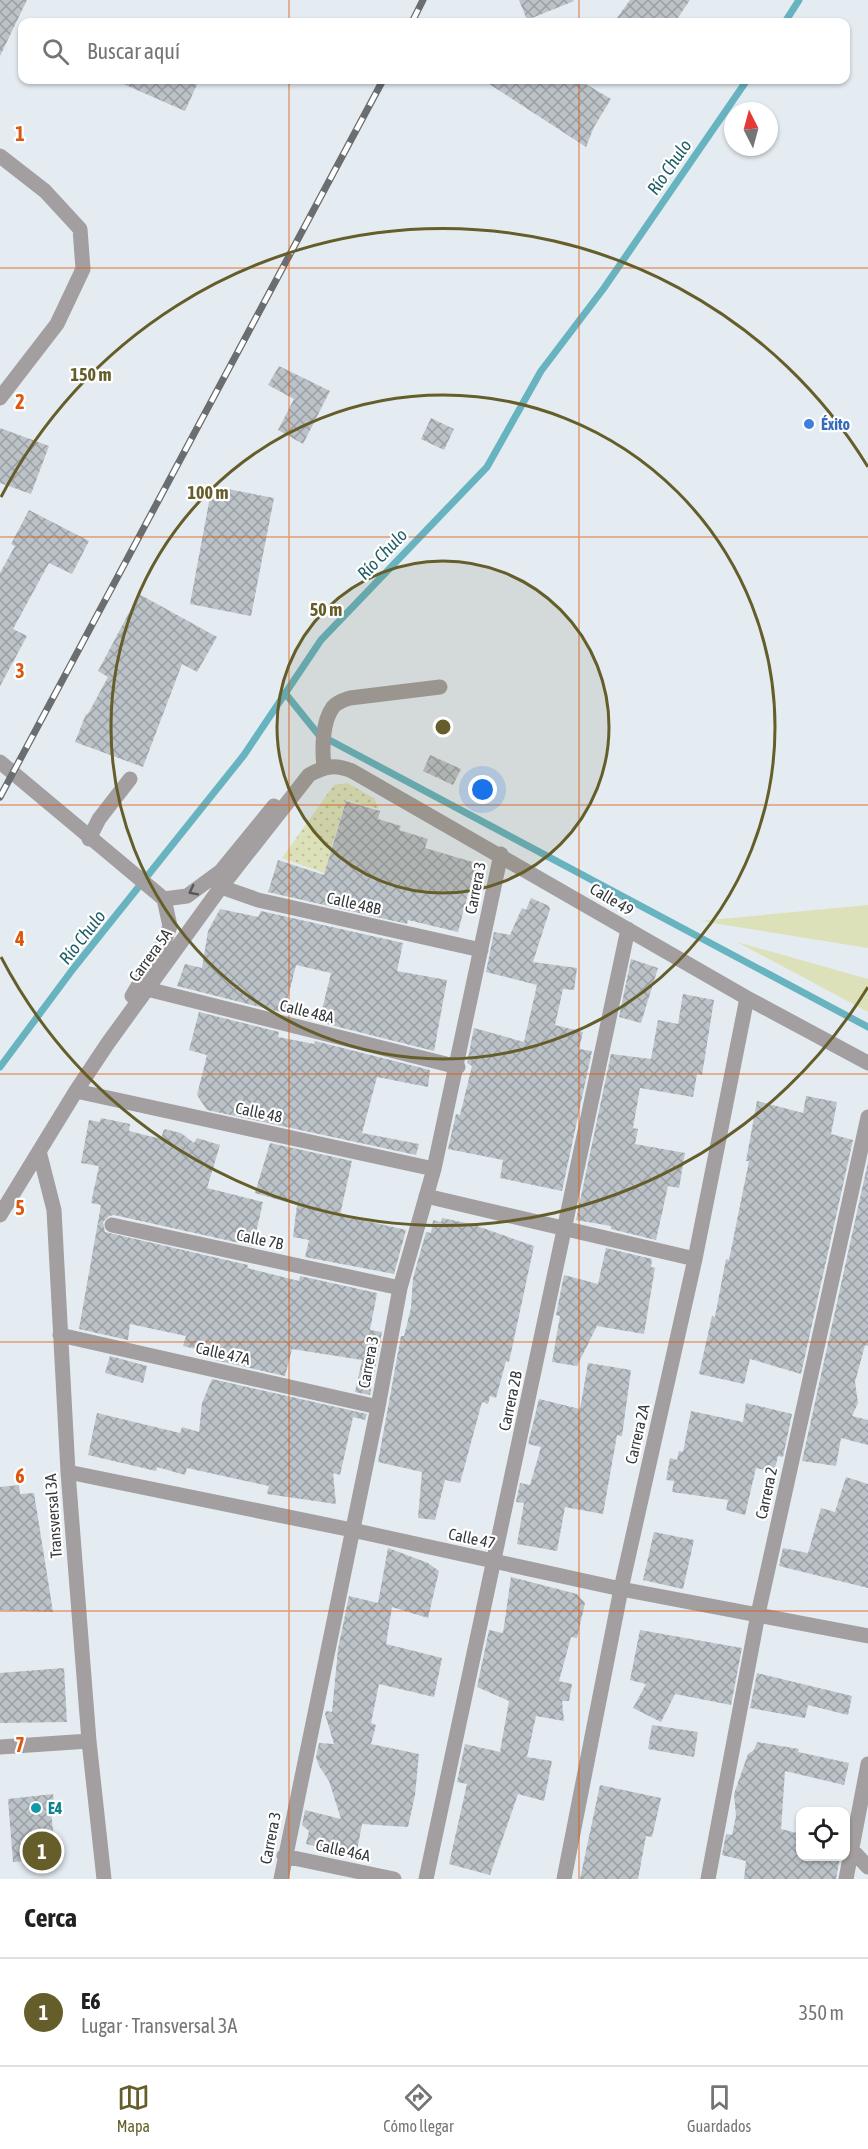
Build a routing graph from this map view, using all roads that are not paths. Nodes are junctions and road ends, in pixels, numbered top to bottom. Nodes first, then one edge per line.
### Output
1 (0, 156) edge
2 (0, 398) edge
3 (440, 687) dead end
4 (0, 762) edge
5 (331, 766) junction
6 (308, 777) junction
7 (130, 779) dead end
8 (89, 839) junction
9 (501, 854) junction
10 (221, 887) junction
11 (164, 899) junction
12 (628, 929) junction
13 (481, 950) junction
14 (147, 989) junction
15 (747, 998) junction
16 (108, 1043) junction
17 (868, 1063) edge
18 (458, 1067) junction
19 (76, 1091) junction
20 (868, 1117) edge
21 (39, 1151) junction
22 (434, 1169) junction
23 (426, 1196) junction
24 (0, 1215) edge
25 (112, 1225) dead end
26 (563, 1228) junction
27 (695, 1259) junction
28 (399, 1288) junction
29 (60, 1335) junction
30 (378, 1407) junction
31 (68, 1472) junction
32 (352, 1530) junction
33 (495, 1561) junction
34 (621, 1589) junction
35 (758, 1614) junction
36 (868, 1636) edge
37 (89, 1741) junction
38 (0, 1747) edge
39 (868, 1764) edge
40 (852, 1850) junction
41 (284, 1856) junction
42 (865, 1865) edge
43 (104, 1879) edge
44 (281, 1879) edge
45 (394, 1879) edge
46 (426, 1879) edge
47 (564, 1879) edge
48 (708, 1879) edge
49 (846, 1879) edge

1 - 2 street
3 - 5 street
4 - 8 street
5 - 6 street, Carrera 5A
5 - 9 street, Calle 49
6 - 10 street, Carrera 5A
6 -> 11 street
7 - 8 street
8 - 11 street
9 - 12 street, Calle 49
9 - 13 street, Carrera 3
10 - 13 street, Calle 48B
10 - 14 street, Carrera 5A
11 - 16 street
12 - 15 street, Calle 49
12 - 26 street, Carrera 2B
13 - 18 street, Carrera 3
14 - 16 street, Carrera 5A
14 - 18 street, Calle 48A
15 - 17 street, Calle 49
15 - 27 street, Carrera 2A
16 - 19 street, Carrera 5A
18 - 22 street, Carrera 3
19 - 21 street, Carrera 5A
19 - 22 street, Calle 48
20 - 35 street, Carrera 2
21 - 24 street, Carrera 5A
21 - 29 street, Transversal 3A
22 - 23 street, Carrera 3
23 - 26 street
23 - 28 street, Carrera 3
25 - 28 street, Calle 7B
26 - 27 street
26 - 33 street, Carrera 2B
27 - 34 street, Carrera 2A
28 - 30 street, Carrera 3
29 - 30 street, Calle 47A
29 - 31 street, Transversal 3A
30 - 32 street, Carrera 3
31 - 32 street, Calle 47
31 - 37 street, Transversal 3A
32 - 33 street, Calle 47
32 - 41 street, Carrera 3
33 - 34 street, Calle 47
33 - 46 street, Carrera 2B
34 - 35 street, Calle 47
34 - 47 street, Carrera 2A
35 - 36 street, Calle 47
35 - 48 street, Carrera 2
37 - 38 street
37 - 43 street, Transversal 3A
39 - 40 street
40 - 42 street
40 - 49 street
41 - 44 street, Carrera 3
41 - 45 street, Calle 46A

